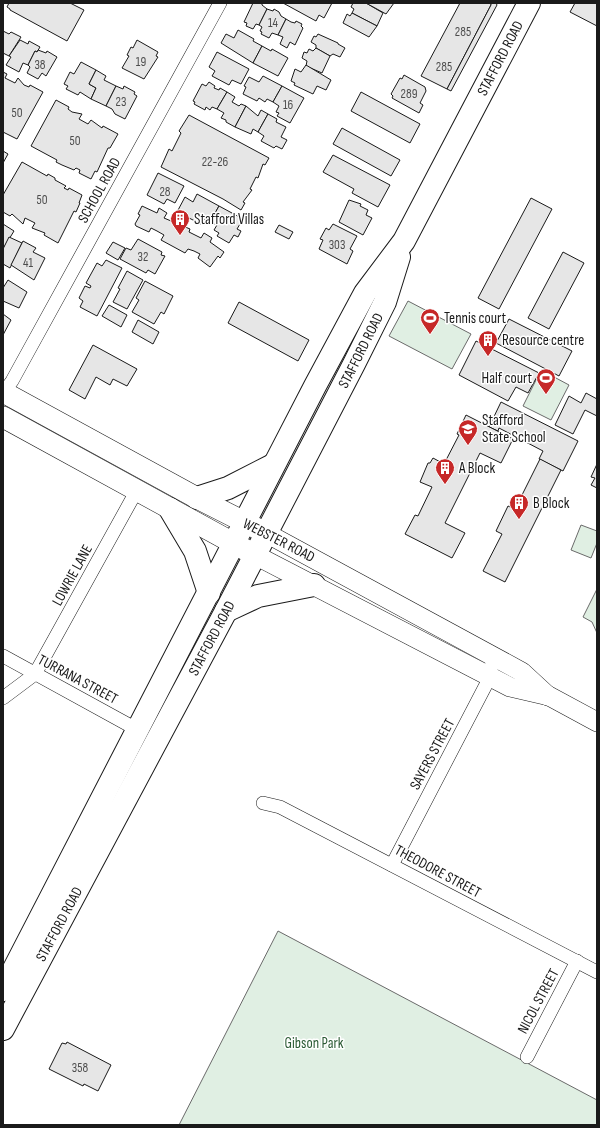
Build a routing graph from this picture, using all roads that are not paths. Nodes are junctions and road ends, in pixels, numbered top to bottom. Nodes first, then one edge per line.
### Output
1 (220, 3) edge
2 (529, 3) edge
3 (404, 241) junction
4 (4, 392) edge
5 (3, 417) edge
6 (273, 465) junction
7 (136, 490) junction
8 (197, 498) junction
9 (170, 509) junction
10 (245, 522) junction
11 (266, 533) junction
12 (234, 544) junction
13 (255, 555) junction
14 (314, 584) junction
15 (210, 592) junction
16 (226, 611) junction
17 (493, 655) junction
18 (3, 656) edge
19 (35, 674) junction
20 (490, 677) junction
21 (549, 696) junction
22 (3, 698) edge
23 (597, 722) edge
24 (138, 730) junction
25 (263, 803) dead end
26 (392, 864) junction
27 (578, 961) junction
28 (597, 972) edge
29 (3, 990) edge
30 (3, 1029) edge
31 (527, 1057) dead end

1 - 4 street, SCHOOL ROAD
2 - 3 highway, STAFFORD ROAD
3 - 6 highway, STAFFORD ROAD
3 - 11 highway, STAFFORD ROAD
4 - 8 main road, WEBSTER ROAD
5 - 7 main road, WEBSTER ROAD
6 - 8 highway
6 - 10 highway, STAFFORD ROAD
7 - 9 main road, WEBSTER ROAD
7 - 19 street, LOWRIE LANE
8 - 10 main road, WEBSTER ROAD
9 - 12 main road, WEBSTER ROAD
9 - 15 highway
10 - 11 main road, WEBSTER ROAD
10 - 12 highway, STAFFORD ROAD
11 - 13 highway, STAFFORD ROAD
11 - 17 main road, WEBSTER ROAD
12 - 13 main road, WEBSTER ROAD
12 - 15 highway, STAFFORD ROAD
13 - 14 main road, WEBSTER ROAD
13 - 16 highway, STAFFORD ROAD
14 - 16 highway
14 - 20 main road, WEBSTER ROAD
15 - 24 highway, STAFFORD ROAD
16 - 30 highway, STAFFORD ROAD
17 - 20 street, SAYERS STREET
17 - 21 main road, WEBSTER ROAD
18 - 19 street, TURRANA STREET
19 - 22 street
19 - 24 street, TURRANA STREET
20 - 21 main road, WEBSTER ROAD
20 - 26 street, SAYERS STREET
21 - 23 main road, WEBSTER ROAD
24 - 29 highway, STAFFORD ROAD
25 - 26 street, THEODORE STREET
26 - 27 street, THEODORE STREET
27 - 28 street, THEODORE STREET
27 - 31 street, NICOL STREET

